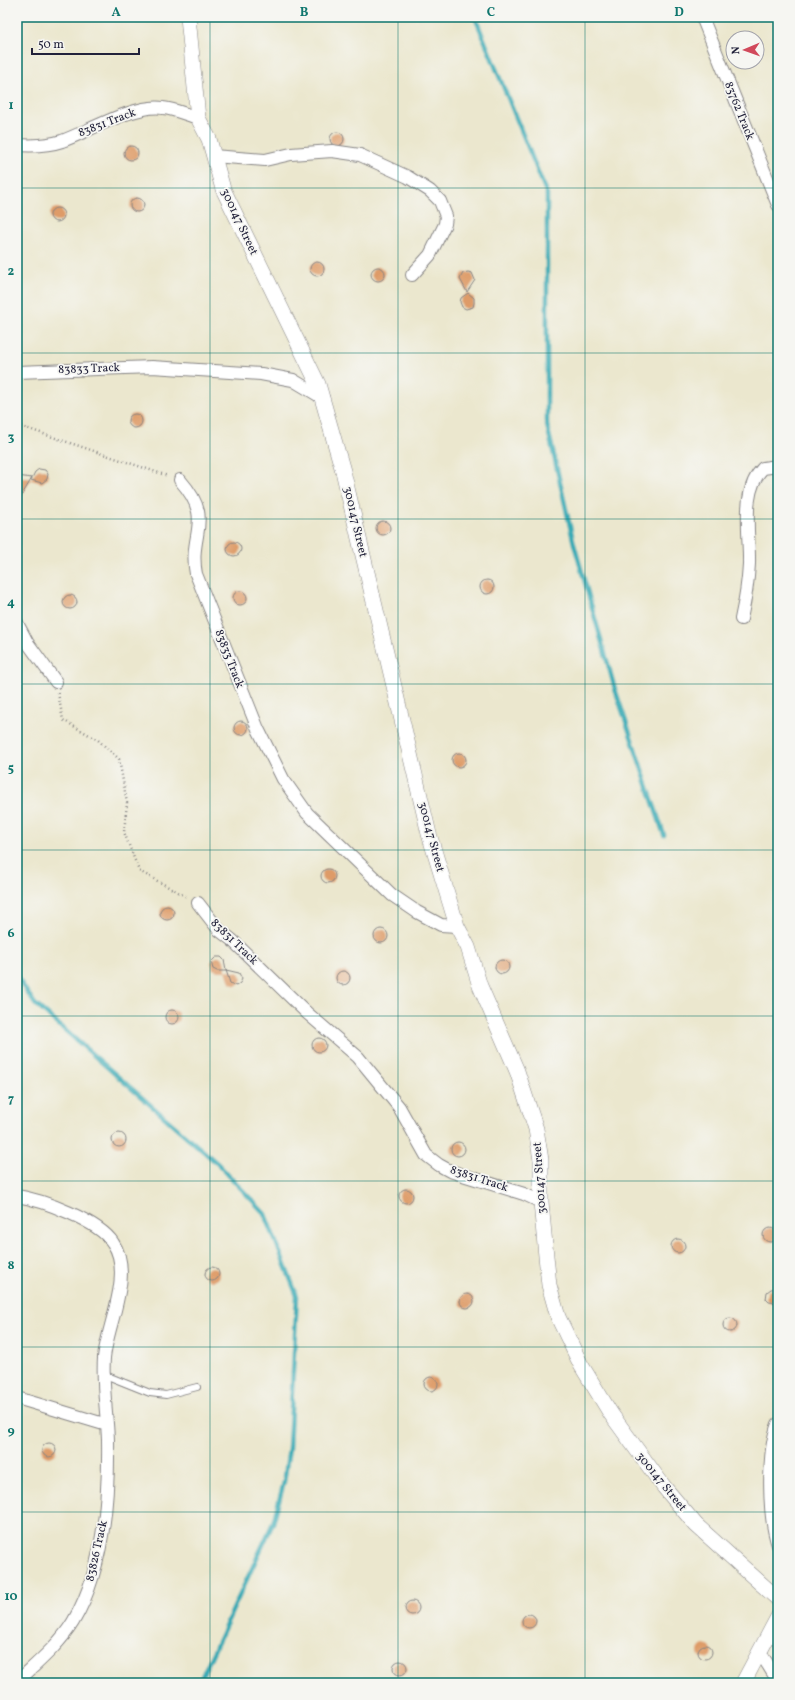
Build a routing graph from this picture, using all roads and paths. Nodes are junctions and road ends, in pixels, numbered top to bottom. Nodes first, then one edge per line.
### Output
1 (188, 17) edge
2 (702, 17) edge
3 (198, 118) junction
4 (17, 145) edge
5 (212, 156) junction
6 (778, 205) edge
7 (412, 275) dead end
8 (17, 372) edge
9 (323, 398) junction
10 (17, 425) edge
11 (778, 466) edge
12 (180, 480) joint
13 (741, 619) dead end
14 (17, 623) edge
15 (56, 682) joint
16 (198, 903) joint
17 (457, 926) junction
18 (17, 1196) edge
19 (541, 1202) junction
20 (105, 1375) junction
21 (198, 1387) dead end
22 (17, 1398) edge
23 (778, 1424) edge
24 (107, 1425) junction
25 (778, 1545) edge
26 (778, 1599) edge
27 (778, 1617) edge
28 (760, 1652) junction
29 (778, 1681) edge
30 (17, 1682) edge
31 (743, 1683) edge

1 - 3 street, 300147 Street
2 - 6 street, 83762 Track
3 - 4 street, 83831 Track
3 - 5 street, 300147 Street
5 - 7 street
5 - 9 street, 300147 Street
8 - 9 street, 83833 Track
9 - 17 street, 300147 Street
10 - 12 path
11 - 13 street
12 - 17 street, 83833 Track
14 - 15 street
15 - 16 path
16 - 19 street, 83831 Track
17 - 19 street, 300147 Street
18 - 20 street, 83826 Track
19 - 26 street, 300147 Street
20 - 21 lane
20 - 24 street, 83826 Track
22 - 24 street
23 - 25 street
24 - 30 street, 83826 Track
27 - 28 street
28 - 29 street
28 - 31 street

